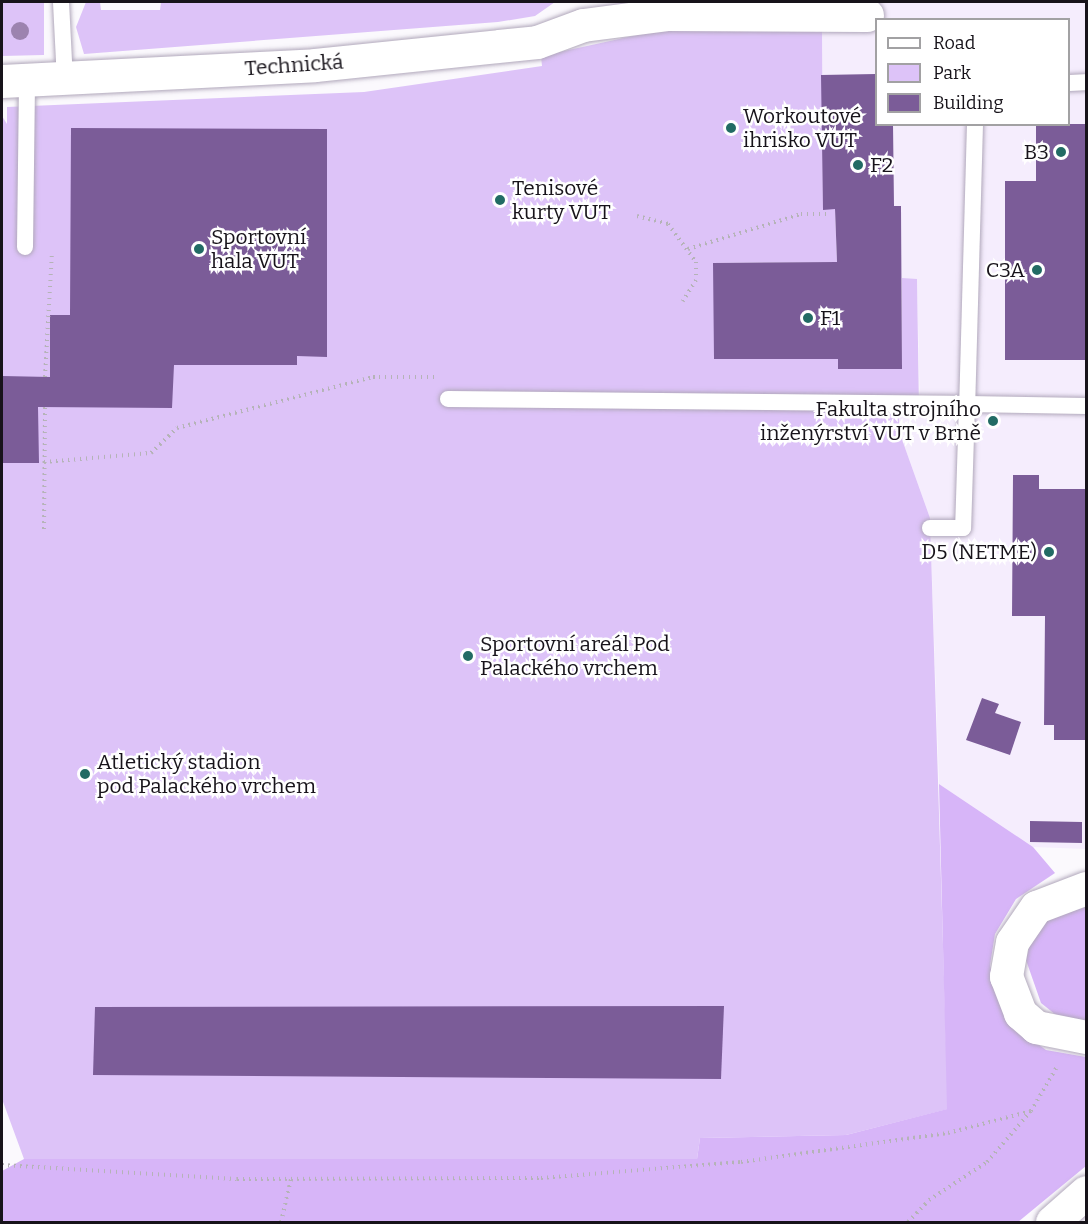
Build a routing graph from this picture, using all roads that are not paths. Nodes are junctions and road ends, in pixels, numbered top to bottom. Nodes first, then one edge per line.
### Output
1 (61, 2) edge
2 (820, 6) edge
3 (583, 13) edge
4 (867, 15) dead end
5 (14, 80) edge
6 (65, 80) junction
7 (1086, 82) edge
8 (1070, 83) edge
9 (975, 126) edge
10 (25, 247) dead end
11 (448, 399) dead end
12 (967, 404) junction
13 (1086, 406) edge
14 (930, 528) dead end
15 (1086, 888) edge
16 (1081, 1037) edge
17 (1086, 1192) edge
18 (1052, 1222) edge

1 - 6 lane
2 - 3 street, Technická
2 - 4 street, Technická
3 - 6 street, Technická
5 - 6 street, Technická
5 - 10 lane
7 - 8 lane
9 - 12 lane
11 - 12 lane
12 - 13 lane
12 - 14 lane
15 - 16 street
17 - 18 street

